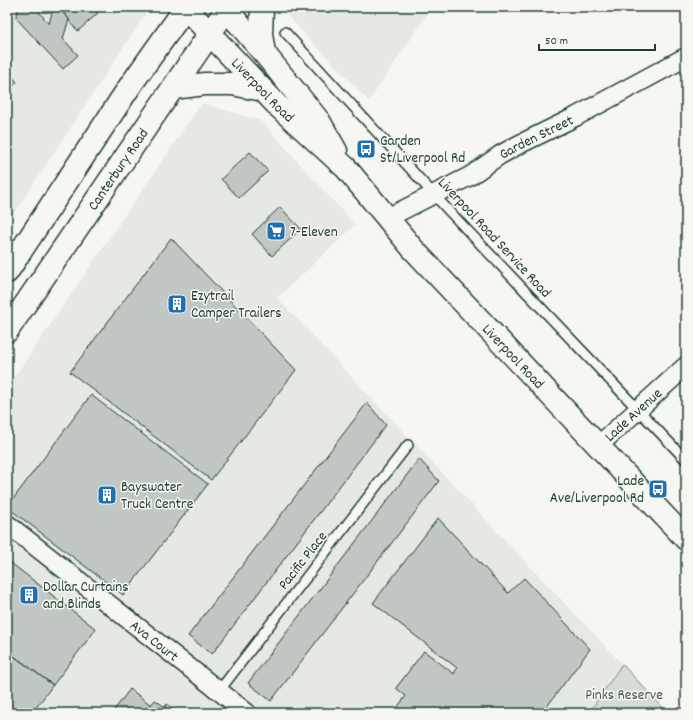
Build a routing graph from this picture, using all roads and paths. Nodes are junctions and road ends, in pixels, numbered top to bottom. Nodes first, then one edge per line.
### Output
1 (185, 7) edge
2 (262, 7) edge
3 (226, 8) edge
4 (285, 32) dead end
5 (210, 34) junction
6 (264, 53) junction
7 (686, 57) edge
8 (173, 88) junction
9 (264, 90) junction
10 (346, 168) junction
11 (434, 194) junction
12 (387, 218) junction
13 (7, 272) edge
14 (7, 331) edge
15 (686, 366) edge
16 (639, 410) junction
17 (408, 445) dead end
18 (598, 446) junction
19 (686, 460) edge
20 (7, 524) edge
21 (686, 539) edge
22 (219, 691) junction
23 (247, 713) edge

1 - 5 main road, Liverpool Road
1 - 13 main road
2 - 6 main road
3 - 5 main road, Canterbury Road
3 - 6 main road, Liverpool Road
4 - 11 lane, Liverpool Road Service Road
5 - 8 main road, Canterbury Road
5 - 9 main road, Liverpool Road
6 - 10 main road, Liverpool Road
7 - 11 street, Garden Street
8 - 9 main road
8 - 14 main road, Canterbury Road
9 - 10 main road, Liverpool Road
10 - 12 main road, Liverpool Road
11 - 12 street, Garden Street
11 - 16 lane, Liverpool Road Service Road
12 - 18 main road, Liverpool Road
15 - 16 street, Lade Avenue
16 - 18 street, Lade Avenue
16 - 19 lane, Liverpool Road Service Road
17 - 22 lane, Pacific Place
18 - 21 main road, Liverpool Road
20 - 22 street, Ava Court
22 - 23 street, Ava Court

